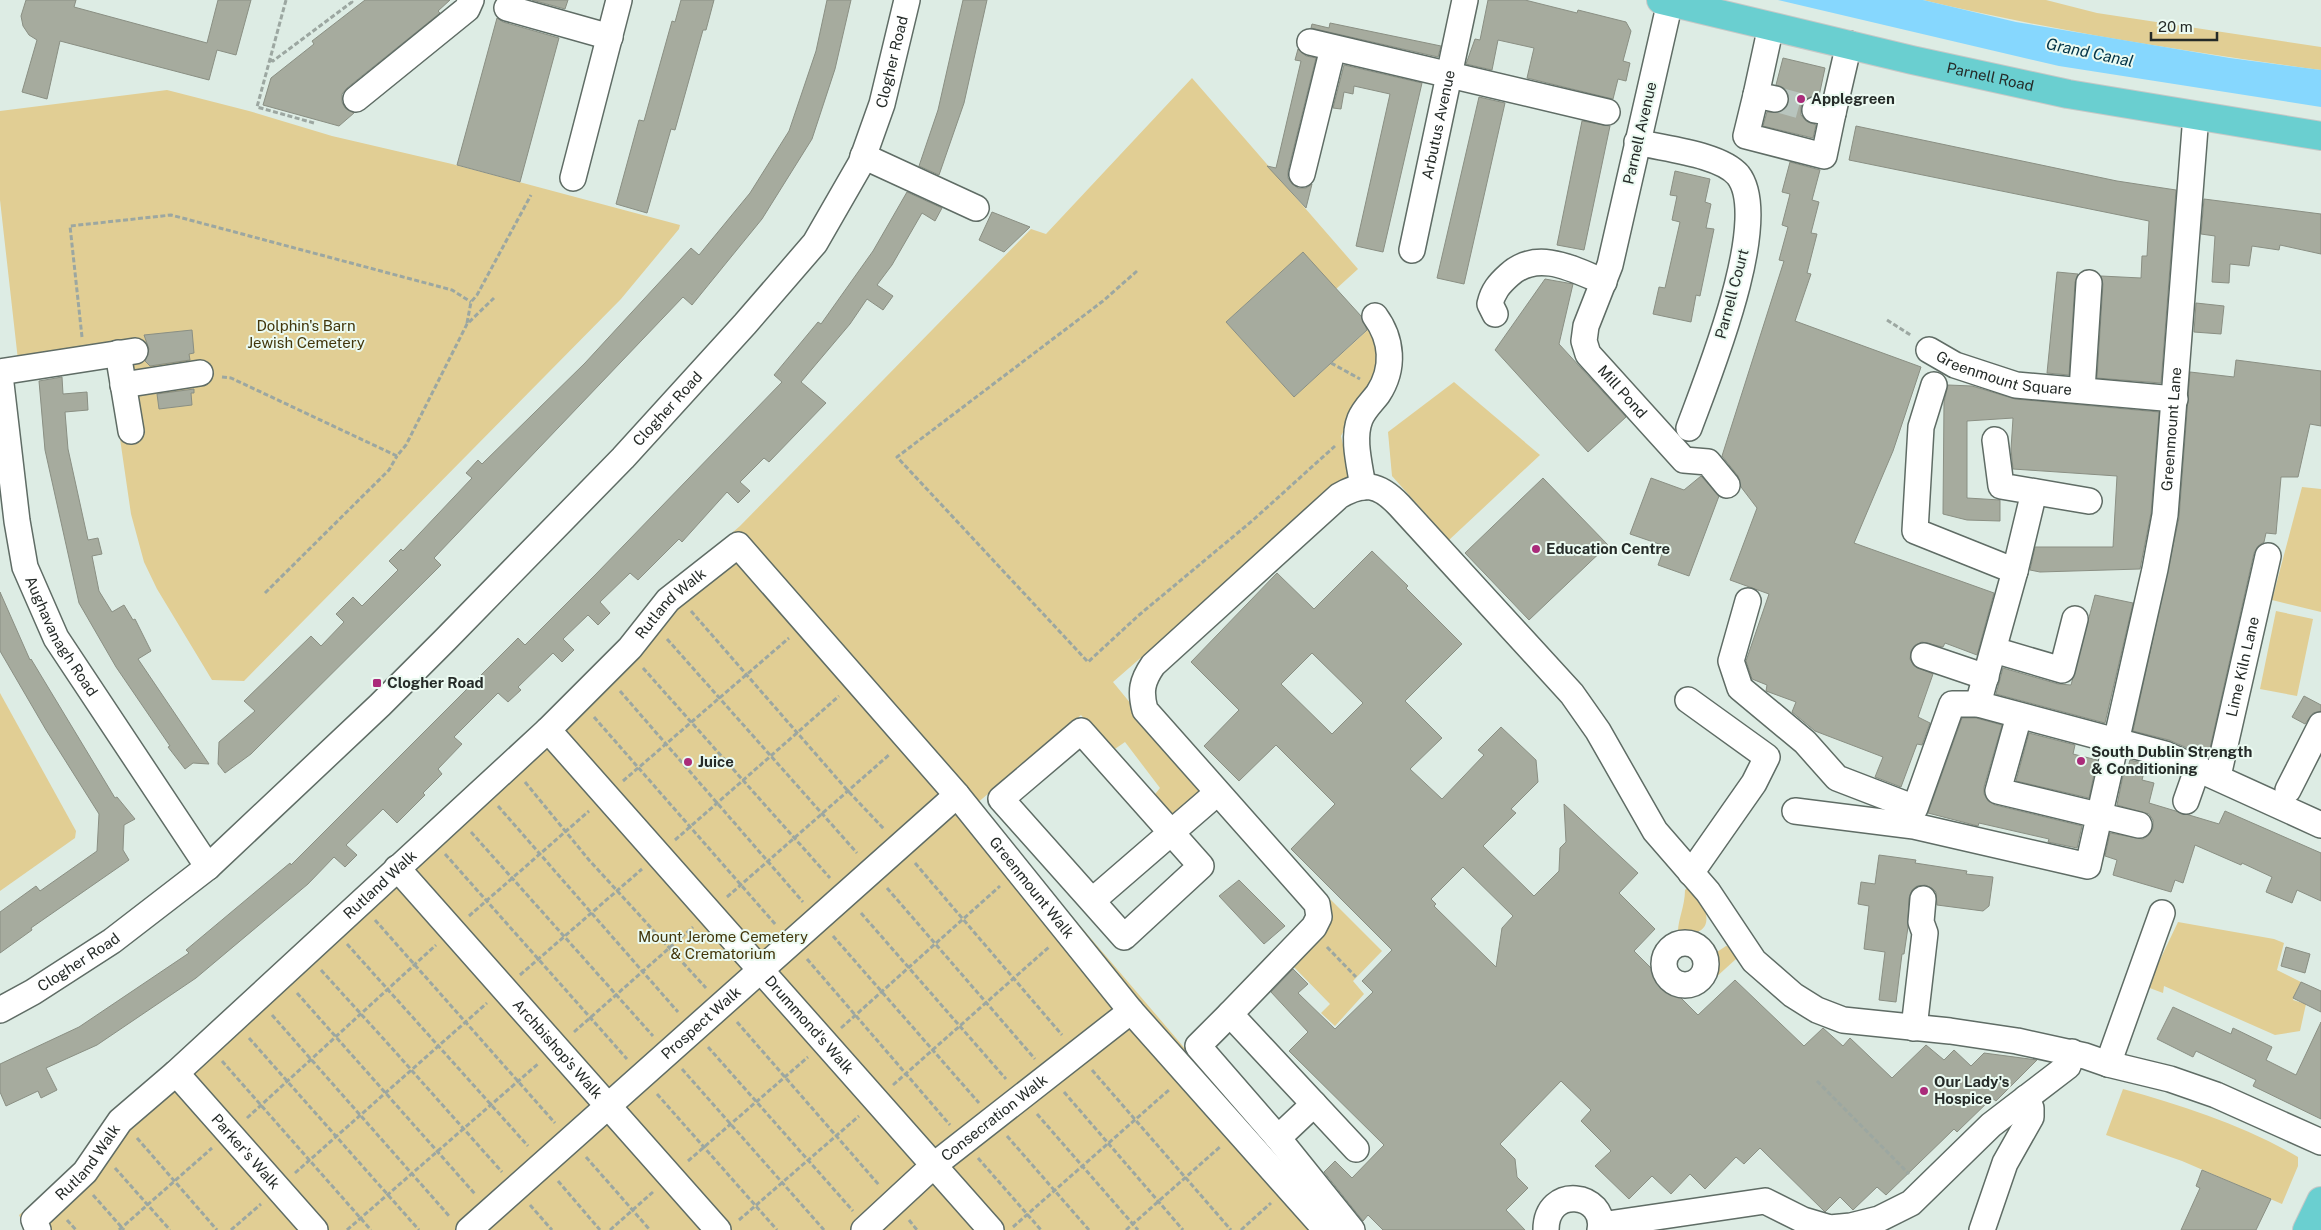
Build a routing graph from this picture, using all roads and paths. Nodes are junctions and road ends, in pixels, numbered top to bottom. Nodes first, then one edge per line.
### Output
1 (286, 0) edge
2 (350, 0) edge
3 (471, 0) edge
4 (620, 0) edge
5 (907, 0) edge
6 (1465, 0) edge
7 (1666, 1) edge
8 (507, 8) dead end
9 (1771, 26) junction
10 (610, 37) junction
11 (1849, 44) junction
12 (270, 60) junction
13 (1449, 76) junction
14 (356, 99) dead end
15 (1607, 112) dead end
16 (2196, 115) junction
17 (314, 123) dead end
18 (2321, 136) edge
19 (1638, 142) junction
20 (863, 156) junction
21 (1302, 174) dead end
22 (574, 178) dead end
23 (531, 195) dead end
24 (976, 208) dead end
25 (1412, 250) dead end
26 (1137, 271) dead end
27 (1607, 273) junction
28 (2089, 282) dead end
29 (494, 298) dead end
30 (471, 302) junction
31 (1495, 314) dead end
32 (1375, 316) dead end
33 (1887, 320) dead end
34 (467, 324) junction
35 (1929, 350) joint
36 (84, 358) junction
37 (1331, 363) dead end
38 (0, 373) edge
39 (200, 373) joint
40 (123, 385) junction
41 (1934, 385) dead end
42 (1382, 388) junction
43 (2082, 390) junction
44 (2175, 398) junction
45 (1358, 427) junction
46 (1689, 428) dead end
47 (131, 431) dead end
48 (1995, 440) dead end
49 (397, 456) junction
50 (1727, 485) dead end
51 (1363, 487) junction
52 (2034, 492) junction
53 (2089, 500) dead end
54 (9, 521) edge
55 (738, 545) joint
56 (2268, 556) dead end
57 (2015, 571) junction
58 (265, 593) dead end
59 (678, 593) junction
60 (1748, 601) dead end
61 (2075, 619) dead end
62 (651, 622) junction
63 (1994, 650) junction
64 (628, 651) junction
65 (1924, 656) dead end
66 (605, 674) junction
67 (1986, 677) junction
68 (856, 680) junction
69 (578, 700) junction
70 (1688, 700) dead end
71 (1978, 704) junction
72 (2018, 716) junction
73 (2321, 725) edge
74 (548, 730) junction
75 (797, 734) junction
76 (908, 739) junction
77 (2116, 740) junction
78 (772, 756) junction
79 (2208, 771) junction
80 (744, 780) junction
81 (484, 789) junction
82 (2288, 790) dead end
83 (848, 791) junction
84 (1218, 793) junction
85 (956, 795) junction
86 (2186, 801) dead end
87 (717, 804) junction
88 (1795, 810) dead end
89 (822, 813) junction
90 (455, 815) junction
91 (2099, 816) junction
92 (2139, 825) dead end
93 (2321, 825) edge
94 (690, 827) junction
95 (1170, 834) junction
96 (795, 837) junction
97 (430, 838) junction
98 (900, 845) junction
99 (658, 854) junction
100 (768, 861) junction
101 (208, 867) junction
102 (397, 868) junction
103 (872, 871) junction
104 (1692, 872) junction
105 (741, 885) junction
106 (845, 894) junction
107 (1923, 899) dead end
108 (1092, 901) junction
109 (360, 902) junction
110 (709, 912) junction
111 (591, 913) junction
112 (2162, 913) dead end
113 (818, 919) junction
114 (333, 928) junction
115 (1730, 928) junction
116 (1065, 930) junction
117 (1311, 930) junction
118 (564, 937) junction
119 (792, 942) junction
120 (1700, 950) dead end
121 (305, 953) junction
122 (538, 959) junction
123 (760, 970) junction
124 (642, 972) junction
125 (281, 976) junction
126 (1356, 978) dead end
127 (1014, 979) junction
128 (504, 988) junction
129 (616, 995) junction
130 (257, 998) junction
131 (988, 1002) junction
132 (0, 1010) edge
133 (1131, 1011) junction
134 (1230, 1014) junction
135 (590, 1018) junction
136 (233, 1020) junction
137 (465, 1023) junction
138 (960, 1026) junction
139 (1914, 1028) junction
140 (693, 1030) junction
141 (207, 1044) junction
142 (439, 1046) junction
143 (556, 1048) junction
144 (933, 1050) junction
145 (2072, 1052) junction
146 (668, 1053) junction
147 (1077, 1053) junction
148 (2108, 1064) junction
149 (412, 1070) junction
150 (176, 1072) junction
151 (906, 1074) junction
152 (1187, 1074) junction
153 (1049, 1075) junction
154 (642, 1076) junction
155 (518, 1081) junction
156 (1817, 1081) dead end
157 (386, 1093) junction
158 (1022, 1097) junction
159 (2026, 1098) junction
160 (876, 1100) junction
161 (1314, 1104) junction
162 (491, 1105) junction
163 (608, 1106) junction
164 (361, 1115) junction
165 (121, 1119) junction
166 (993, 1120) junction
167 (1135, 1120) junction
168 (464, 1129) junction
169 (1238, 1131) junction
170 (337, 1137) junction
171 (1278, 1138) junction
172 (570, 1140) junction
173 (964, 1142) junction
174 (2321, 1142) edge
175 (1109, 1143) junction
176 (1356, 1149) dead end
177 (99, 1151) junction
178 (438, 1151) junction
179 (310, 1160) junction
180 (808, 1160) junction
181 (543, 1164) junction
182 (934, 1166) junction
183 (1082, 1166) junction
184 (412, 1174) junction
185 (1185, 1177) junction
186 (79, 1178) junction
187 (1915, 1180) dead end
188 (782, 1182) junction
189 (278, 1188) junction
190 (516, 1188) junction
191 (1289, 1188) junction
192 (1054, 1191) junction
193 (388, 1195) junction
194 (1158, 1201) junction
195 (2321, 1201) edge
196 (756, 1206) junction
197 (490, 1211) junction
198 (1027, 1214) junction
199 (361, 1218) junction
200 (1779, 1220) edge
201 (1132, 1224) junction
202 (462, 1226) edge
203 (727, 1227) edge
204 (866, 1228) edge
205 (1601, 1228) edge
206 (38, 1230) edge
207 (124, 1230) edge
208 (170, 1230) edge
209 (216, 1230) edge
210 (231, 1230) edge
211 (315, 1230) edge
212 (347, 1230) edge
213 (372, 1230) edge
214 (419, 1230) edge
215 (552, 1230) edge
216 (600, 1230) edge
217 (650, 1230) edge
218 (778, 1230) edge
219 (824, 1230) edge
220 (991, 1230) edge
221 (1009, 1230) edge
222 (1041, 1230) edge
223 (1089, 1230) edge
224 (1126, 1230) edge
225 (1138, 1230) edge
226 (1183, 1230) edge
227 (1231, 1230) edge
228 (1241, 1230) edge
229 (1326, 1230) edge
230 (1352, 1230) edge
231 (1546, 1230) edge
232 (1982, 1230) edge
233 (2307, 1230) edge

1 - 12 path
2 - 12 path
3 - 14 street
4 - 10 street
5 - 20 street, Clogher Road
6 - 13 street, Arbutus Avenue
7 - 9 main road, Parnell Road
7 - 19 street, Parnell Avenue
8 - 10 street
9 - 11 main road, Parnell Road
9 - 11 street
10 - 22 street
11 - 16 main road, Parnell Road
12 - 17 path
13 - 15 street
13 - 21 street
13 - 25 street, Arbutus Avenue
16 - 18 main road, Parnell Road
16 - 44 street, Greenmount Lane
19 - 27 street, Parnell Avenue
19 - 46 street, Parnell Court
20 - 24 street
20 - 101 street, Clogher Road
23 - 30 path
26 - 45 path
27 - 31 street
27 - 50 street, Mill Pond
28 - 43 street, Greenmount Square
29 - 34 path
30 - 34 path
30 - 36 path
32 - 42 street
33 - 35 path
34 - 49 path
35 - 43 street, Greenmount Square
36 - 38 street
36 - 40 street
37 - 42 path
38 - 54 street, Aughavanagh Road
39 - 40 street
39 - 49 path
40 - 47 street
41 - 57 street
42 - 45 street
43 - 44 street, Greenmount Square
44 - 77 street, Greenmount Lane
45 - 51 street
48 - 52 street
49 - 58 path
51 - 84 street
51 - 104 street
52 - 53 street
52 - 57 street
54 - 101 street, Aughavanagh Road
55 - 59 street, Rutland Walk
55 - 68 street, Greenmount Walk
56 - 79 street, Lime Kiln Lane
57 - 63 street
59 - 62 street, Rutland Walk
59 - 75 path
60 - 71 street
61 - 63 street
62 - 64 street, Rutland Walk
62 - 78 path
63 - 67 street
64 - 66 street, Rutland Walk
64 - 80 path
65 - 67 street
66 - 69 street, Rutland Walk
66 - 87 path
67 - 71 street
68 - 75 path
68 - 76 street, Greenmount Walk
69 - 74 street, Rutland Walk
69 - 94 path
70 - 104 street
71 - 72 street
72 - 77 street
72 - 91 street
73 - 82 street
74 - 81 street, Rutland Walk
74 - 99 street, Drummond's Walk
75 - 78 path
75 - 83 path
76 - 83 path
76 - 85 street, Greenmount Walk
77 - 79 street
77 - 91 street, Greenmount Lane
78 - 80 path
78 - 89 path
79 - 86 street, Lime Kiln Lane
79 - 93 street
80 - 87 path
80 - 96 path
81 - 90 street, Rutland Walk
81 - 111 path
83 - 89 path
83 - 98 path
84 - 95 street
84 - 117 street
85 - 98 street, Prospect Walk
85 - 116 street, Greenmount Walk
87 - 94 path
87 - 100 path
88 - 91 street, Greenmount Lane
89 - 96 path
89 - 103 path
90 - 97 street, Rutland Walk
90 - 118 path
91 - 92 street
94 - 99 path
94 - 105 path
95 - 108 street
95 - 108 street
95 - 108 street
96 - 100 path
96 - 106 path
97 - 102 street, Rutland Walk
97 - 122 path
98 - 103 street, Prospect Walk
98 - 127 path
99 - 110 street, Drummond's Walk
99 - 111 path
100 - 105 path
100 - 113 path
101 - 132 street, Clogher Road
102 - 109 street, Rutland Walk
102 - 128 street, Archbishop's Walk
103 - 106 street, Prospect Walk
103 - 131 path
104 - 115 street
105 - 110 path
105 - 119 path
106 - 113 street, Prospect Walk
106 - 138 path
107 - 139 street
109 - 114 street, Rutland Walk
109 - 137 path
110 - 123 street, Drummond's Walk
110 - 124 path
111 - 118 path
111 - 124 path
112 - 148 street
113 - 119 street, Prospect Walk
113 - 144 path
114 - 121 street, Rutland Walk
114 - 142 path
115 - 120 street
115 - 139 street
116 - 127 path
116 - 133 street, Greenmount Walk
117 - 126 path
117 - 134 street
118 - 122 path
118 - 129 path
119 - 123 street, Prospect Walk
119 - 151 path
121 - 125 street, Rutland Walk
121 - 149 path
122 - 128 path
122 - 135 path
123 - 140 street, Prospect Walk
123 - 160 street, Drummond's Walk
124 - 129 path
124 - 140 path
125 - 130 street, Rutland Walk
125 - 157 path
127 - 131 path
127 - 147 path
128 - 137 path
128 - 143 street, Archbishop's Walk
129 - 135 path
129 - 146 path
130 - 136 street, Rutland Walk
130 - 164 path
131 - 138 path
131 - 153 path
133 - 147 street, Consecration Walk
133 - 152 street, Greenmount Walk
134 - 161 street
134 - 171 street
135 - 143 path
135 - 154 path
136 - 141 street, Rutland Walk
136 - 170 path
137 - 142 path
137 - 155 path
138 - 144 path
138 - 158 path
139 - 145 street
140 - 146 street, Prospect Walk
140 - 180 path
141 - 150 street, Rutland Walk
141 - 179 path
142 - 149 path
142 - 162 path
143 - 155 path
143 - 163 street, Archbishop's Walk
144 - 151 path
144 - 166 path
145 - 148 street
145 - 159 street
146 - 154 street, Prospect Walk
146 - 188 path
147 - 153 street, Consecration Walk
147 - 167 path
148 - 174 street
149 - 157 path
149 - 168 path
150 - 165 street, Rutland Walk
150 - 189 street, Parker's Walk
151 - 160 path
151 - 173 path
152 - 167 path
152 - 169 street, Greenmount Walk
153 - 158 street, Consecration Walk
153 - 175 path
154 - 163 street, Prospect Walk
154 - 196 path
155 - 162 path
155 - 172 path
156 - 187 path
157 - 164 path
157 - 178 path
158 - 166 street, Consecration Walk
158 - 183 path
159 - 200 street
159 - 232 street
160 - 180 path
160 - 182 street, Drummond's Walk
161 - 171 street
161 - 176 street
162 - 168 path
162 - 181 path
163 - 172 street, Prospect Walk
163 - 203 street, Archbishop's Walk
164 - 170 path
164 - 184 path
165 - 177 street, Rutland Walk
165 - 209 path
166 - 173 street, Consecration Walk
166 - 192 path
167 - 175 path
167 - 185 path
168 - 178 path
168 - 190 path
169 - 185 path
169 - 191 street, Greenmount Walk
170 - 179 path
170 - 193 path
171 - 230 street
172 - 181 street, Prospect Walk
172 - 217 path
173 - 182 street, Consecration Walk
173 - 198 path
175 - 183 path
175 - 194 path
177 - 186 street, Rutland Walk
177 - 208 path
178 - 184 path
178 - 197 path
179 - 189 path
179 - 199 path
180 - 188 path
180 - 204 path
181 - 190 street, Prospect Walk
181 - 216 path
182 - 204 street, Consecration Walk
182 - 220 street, Drummond's Walk
183 - 192 path
183 - 201 path
184 - 193 path
184 - 202 path
185 - 194 path
185 - 227 path
186 - 206 street, Rutland Walk
186 - 207 path
188 - 196 path
188 - 219 path
189 - 210 path
189 - 211 street, Parker's Walk
190 - 197 street, Prospect Walk
190 - 215 path
191 - 228 path
191 - 229 street, Greenmount Walk
192 - 198 path
192 - 223 path
193 - 199 path
193 - 214 path
194 - 201 path
194 - 226 path
195 - 233 main road
196 - 203 path
196 - 218 path
197 - 202 street, Prospect Walk
198 - 221 path
198 - 222 path
199 - 212 path
199 - 213 path
200 - 205 street
201 - 224 path
201 - 225 path
205 - 231 street

